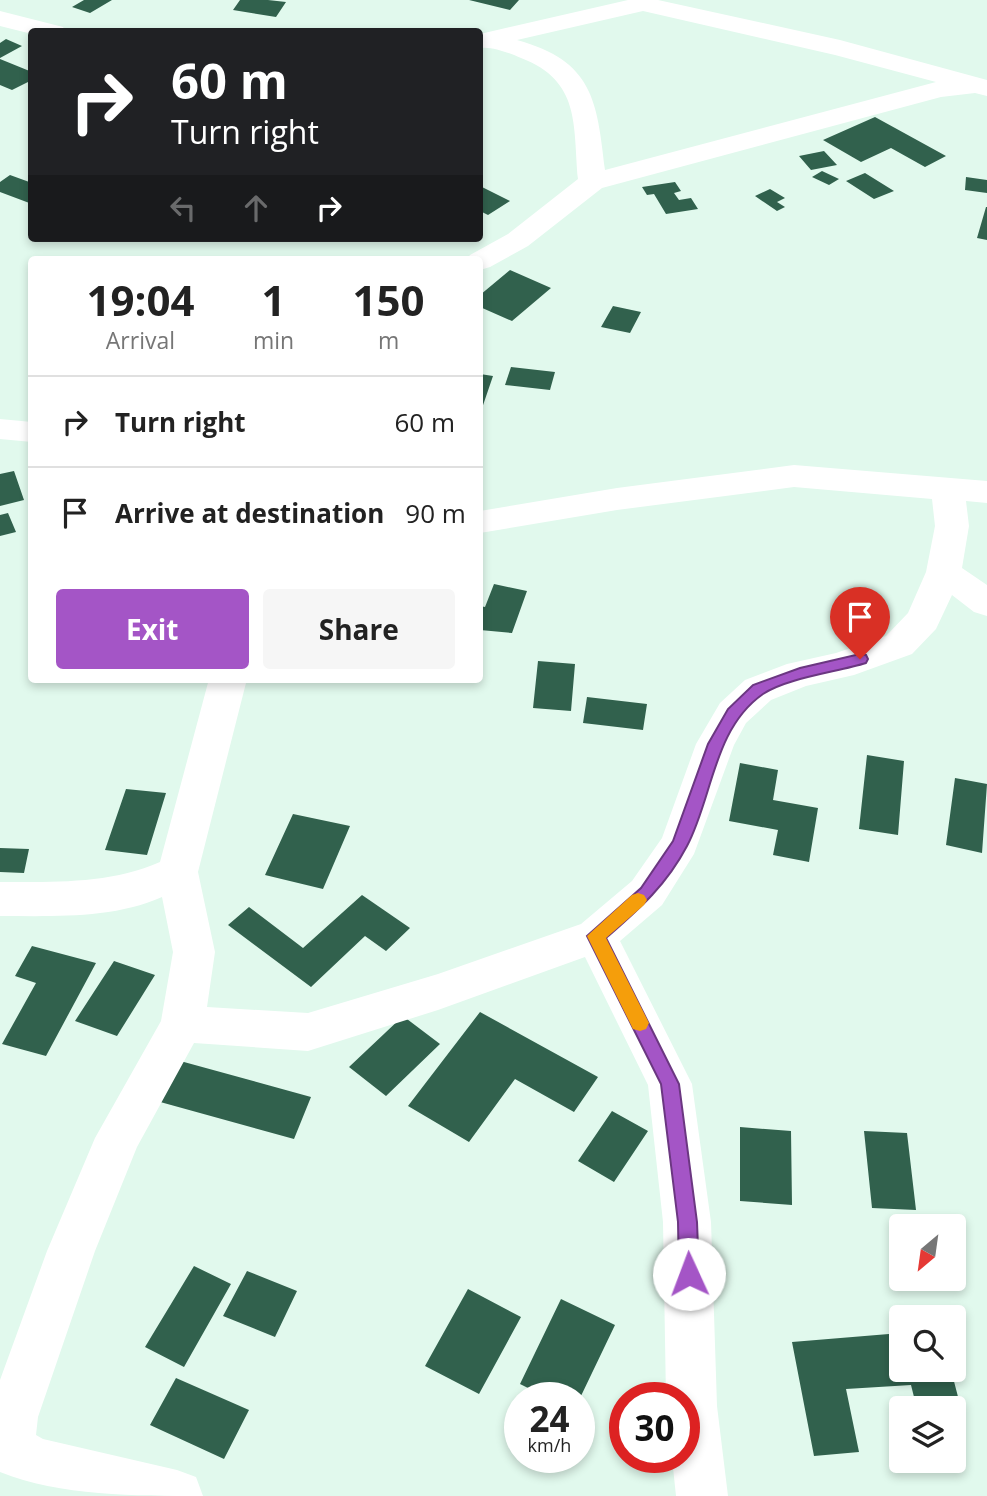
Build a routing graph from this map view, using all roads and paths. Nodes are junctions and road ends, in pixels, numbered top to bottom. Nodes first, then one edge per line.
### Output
1 (644, 2) edge
2 (0, 18) edge
3 (39, 28) edge
4 (483, 40) edge
5 (483, 40) edge
6 (981, 87) edge
7 (592, 182) junction
8 (483, 259) edge
9 (0, 429) edge
10 (28, 432) edge
11 (948, 488) junction
12 (987, 492) edge
13 (483, 521) edge
14 (944, 572) junction
15 (987, 603) edge
16 (227, 683) edge
17 (178, 872) junction
18 (0, 900) edge
19 (596, 936) junction
20 (182, 1024) junction
21 (177, 1496) edge
22 (702, 1496) edge

1 - 4 street
1 - 6 street
2 - 3 street
5 - 7 street
6 - 7 street
7 - 8 street
9 - 10 street
11 - 12 street
11 - 13 street
11 - 14 street
14 - 15 street
14 - 19 street
16 - 17 street
17 - 18 street
17 - 20 street
19 - 20 street
19 - 22 street
20 - 21 street

